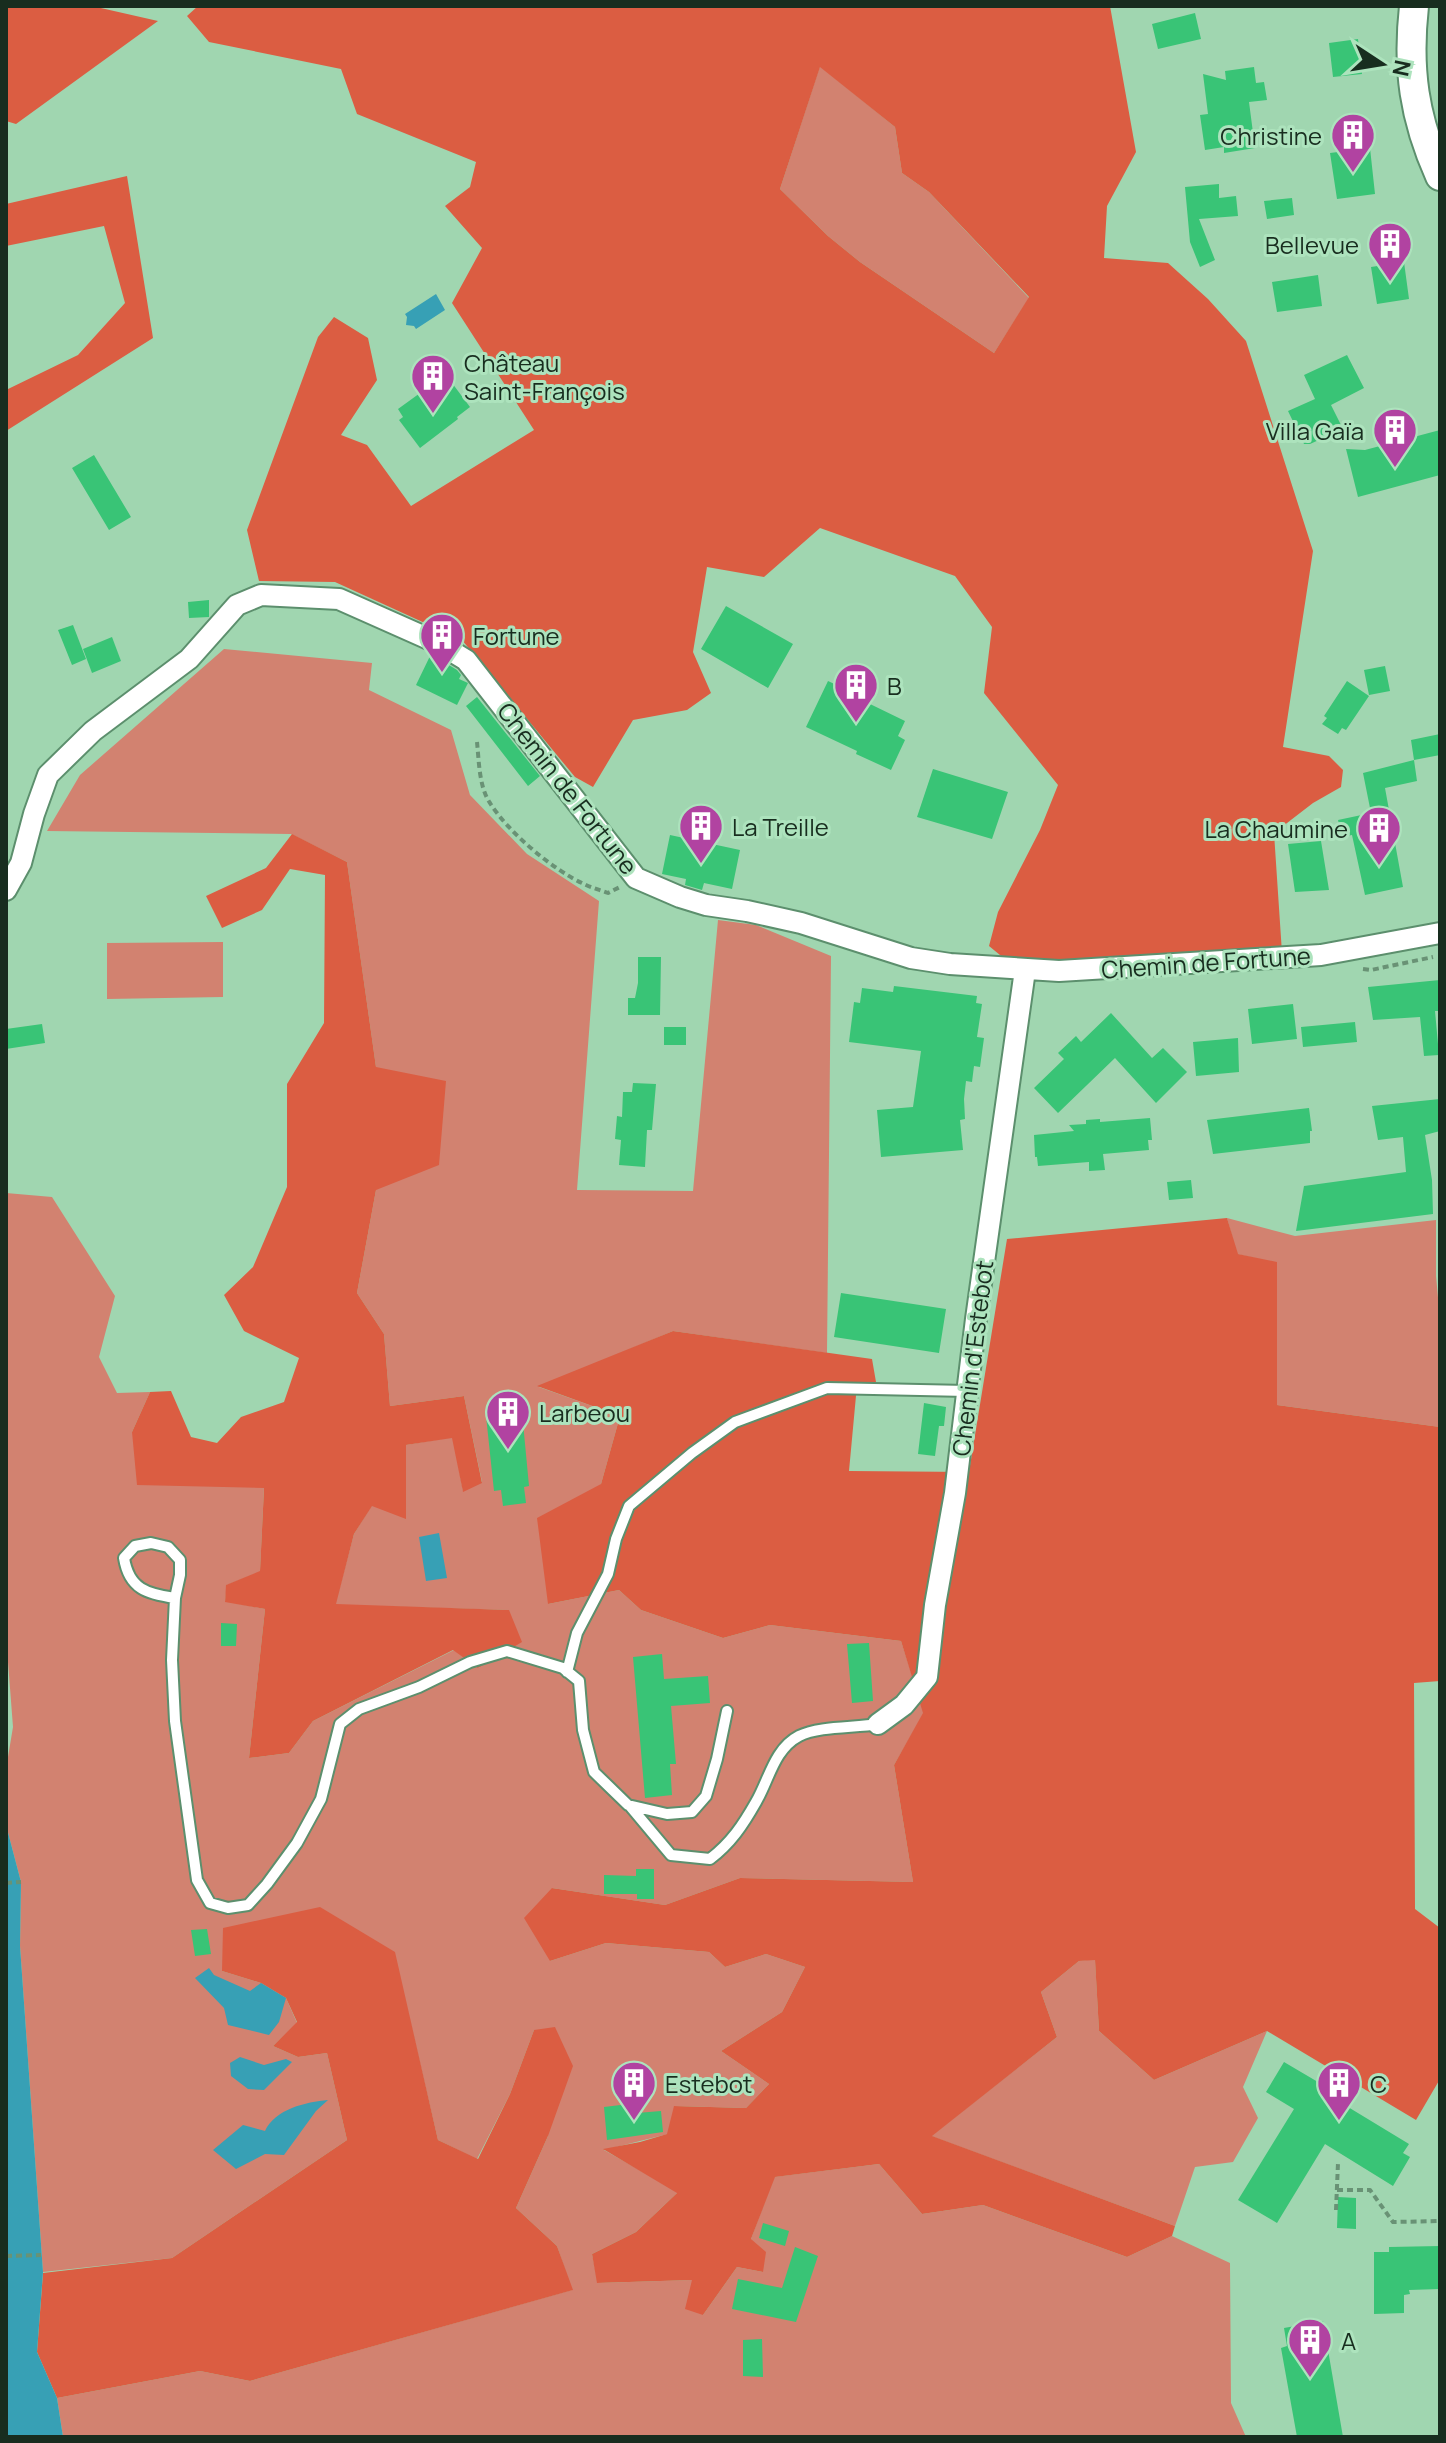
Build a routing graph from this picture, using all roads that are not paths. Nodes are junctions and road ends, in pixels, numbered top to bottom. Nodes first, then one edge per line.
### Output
1 (1414, 6) edge
2 (1440, 176) edge
3 (6, 890) edge
4 (1440, 933) edge
5 (1025, 970) junction
6 (967, 1391) junction
7 (175, 1598) junction
8 (567, 1672) junction
9 (727, 1711) dead end
10 (878, 1724) joint
11 (628, 1805) junction

1 - 2 main road
3 - 5 street, Chemin de Fortune
4 - 5 street, Chemin de Fortune
5 - 6 street, Chemin d'Estebot
6 - 8 lane
6 - 10 street, Chemin d'Estebot
7 - 7 lane
7 - 8 lane
8 - 11 lane
9 - 11 lane
10 - 11 lane

